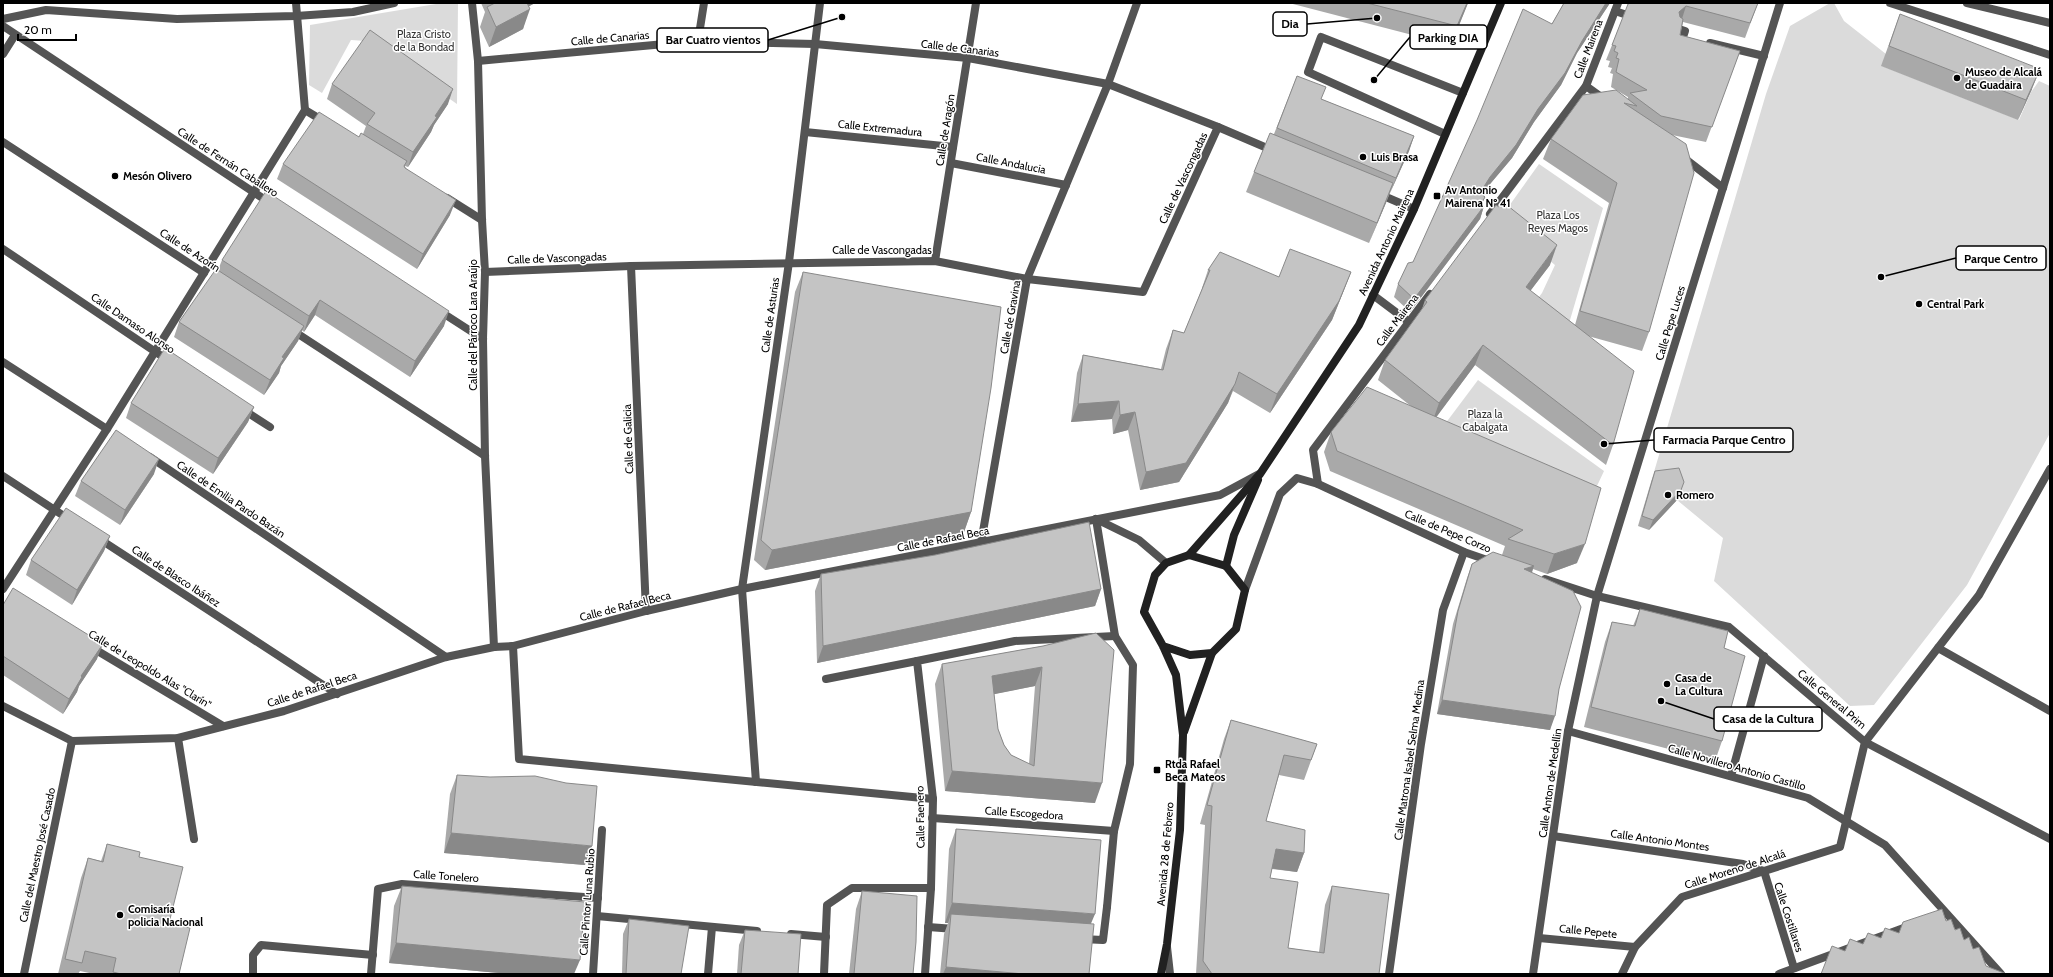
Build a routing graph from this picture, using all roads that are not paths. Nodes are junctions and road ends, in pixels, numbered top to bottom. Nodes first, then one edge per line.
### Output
1 (296, 3) edge
2 (394, 3) edge
3 (472, 3) edge
4 (704, 3) edge
5 (820, 3) edge
6 (976, 3) edge
7 (1137, 3) edge
8 (1501, 3) edge
9 (1618, 3) edge
10 (1780, 3) edge
11 (1890, 3) edge
12 (1967, 3) edge
13 (46, 7) edge
14 (1615, 12) junction
15 (1624, 14) edge
16 (296, 16) junction
17 (3, 19) edge
18 (2050, 23) edge
19 (3, 26) edge
20 (15, 35) junction
21 (698, 42) junction
22 (1705, 42) edge
23 (815, 44) junction
24 (3, 54) edge
25 (2050, 55) edge
26 (1764, 56) junction
27 (968, 58) junction
28 (478, 60) junction
29 (1108, 84) junction
30 (1586, 86) junction
31 (1463, 93) junction
32 (1611, 104) edge
33 (305, 110) junction
34 (332, 127) edge
35 (1218, 127) junction
36 (805, 132) junction
37 (1445, 134) junction
38 (3, 142) edge
39 (954, 147) junction
40 (1283, 154) edge
41 (1679, 155) edge
42 (951, 163) junction
43 (1066, 185) junction
44 (1723, 188) junction
45 (1370, 190) edge
46 (253, 192) junction
47 (441, 195) edge
48 (1414, 208) junction
49 (280, 209) edge
50 (482, 220) junction
51 (1486, 220) edge
52 (3, 249) edge
53 (935, 261) junction
54 (789, 262) junction
55 (631, 266) junction
56 (485, 272) junction
57 (208, 275) junction
58 (1027, 279) junction
59 (1433, 290) edge
60 (1373, 295) junction
61 (430, 306) edge
62 (1409, 322) junction
63 (285, 325) edge
64 (483, 339) junction
65 (154, 350) junction
66 (3, 362) edge
67 (174, 363) edge
68 (238, 406) edge
69 (270, 427) dead end
70 (110, 431) junction
71 (140, 451) edge
72 (485, 456) junction
73 (2050, 469) edge
74 (1260, 474) junction
75 (3, 476) edge
76 (1318, 484) junction
77 (55, 510) junction
78 (1096, 519) junction
79 (74, 522) edge
80 (87, 531) edge
81 (981, 543) junction
82 (1464, 552) junction
83 (1189, 555) junction
84 (1166, 563) junction
85 (1501, 564) edge
86 (1226, 566) junction
87 (3, 571) edge
88 (11, 576) junction
89 (1538, 577) edge
90 (3, 589) edge
91 (742, 589) junction
92 (1245, 590) junction
93 (1597, 596) junction
94 (646, 611) junction
95 (1115, 636) junction
96 (83, 642) edge
97 (513, 646) junction
98 (1163, 646) junction
99 (494, 647) junction
100 (1938, 648) junction
101 (1212, 654) junction
102 (1764, 656) junction
103 (446, 657) junction
104 (917, 661) junction
105 (826, 679) dead end
106 (337, 694) junction
107 (3, 706) edge
108 (2050, 711) edge
109 (223, 726) junction
110 (1568, 731) junction
111 (1183, 735) junction
112 (178, 738) junction
113 (72, 741) junction
114 (1865, 742) junction
115 (1731, 776) junction
116 (756, 782) junction
117 (933, 799) junction
118 (932, 818) junction
119 (1847, 821) junction
120 (602, 830) dead end
121 (1114, 831) junction
122 (1553, 836) junction
123 (194, 839) dead end
124 (2050, 839) edge
125 (1764, 871) junction
126 (931, 888) junction
127 (598, 898) junction
128 (597, 916) junction
129 (1917, 924) edge
130 (712, 927) junction
131 (928, 927) junction
132 (968, 930) edge
133 (765, 932) edge
134 (780, 933) edge
135 (826, 937) junction
136 (1071, 938) edge
137 (1538, 938) junction
138 (1167, 944) junction
139 (1635, 947) junction
140 (374, 955) junction
141 (1794, 968) junction
142 (24, 974) edge
143 (253, 974) edge
144 (371, 974) edge
145 (593, 974) edge
146 (708, 974) edge
147 (824, 974) edge
148 (924, 974) edge
149 (1161, 974) edge
150 (1170, 974) edge
151 (1389, 974) edge
152 (1533, 974) edge
153 (1622, 974) edge
154 (1779, 974) edge
155 (2001, 974) edge

1 - 16 street
2 - 16 street
3 - 28 street, Calle del Párroco Lara Araújo
4 - 21 street
5 - 23 street, Calle de Asturias
6 - 27 street, Calle de Aragón
7 - 29 street, Calle de Gravina
8 - 31 main road, Avenida Antonio Mairena
9 - 14 street, Calle Mairena
10 - 26 street, Calle Pepe Luces
11 - 25 street
12 - 18 street
13 - 16 street
13 - 17 street
14 - 15 street, Calle Mairena
14 - 30 street, Calle Mairena
16 - 33 street
19 - 20 street, Calle de Fernán Caballero
20 - 24 street
20 - 46 street, Calle de Fernán Caballero
21 - 23 street, Calle de Canarias
21 - 28 street, Calle de Canarias
22 - 26 street
23 - 27 street, Calle de Canarias
23 - 36 street, Calle de Asturias
26 - 44 street, Calle Pepe Luces
27 - 29 street, Calle de Canarias
27 - 39 street, Calle de Aragón
28 - 50 street, Calle del Párroco Lara Araújo
29 - 35 street, Calle de Canarias
29 - 43 street, Calle de Gravina
30 - 32 street
30 - 51 street, Calle Mairena
31 - 37 main road, Avenida Antonio Mairena
31 - 37 street
33 - 34 street
33 - 46 street
35 - 40 street, Calle de Canarias
35 - 58 street, Calle de Vascongadas
36 - 39 street, Calle Extremadura
36 - 54 street, Calle de Asturias
37 - 48 main road, Avenida Antonio Mairena
38 - 57 street, Calle de Azorín
39 - 42 street, Calle de Aragón
41 - 44 street
42 - 43 street, Calle Andalucia
42 - 53 street, Calle de Aragón
43 - 58 street, Calle de Gravina
44 - 93 street, Calle Pepe Luces
45 - 48 street
46 - 49 street, Calle de Fernán Caballero
46 - 57 street
47 - 50 street
48 - 60 main road, Avenida Antonio Mairena
50 - 56 street, Calle del Párroco Lara Araújo
52 - 65 street, Calle Damaso Alonso
53 - 54 street, Calle de Vascongadas
53 - 58 street, Calle de Vascongadas
54 - 55 street, Calle de Vascongadas
54 - 91 street, Calle de Asturias
55 - 56 street, Calle de Vascongadas
55 - 94 street, Calle de Galicia
56 - 64 street, Calle del Párroco Lara Araújo
57 - 65 street
58 - 81 street, Calle de Gravina
59 - 62 street, Calle Mairena
60 - 62 street
60 - 74 main road, Avenida Antonio Mairena
61 - 64 street
62 - 76 street, Calle Mairena
63 - 72 street
64 - 72 street, Calle del Párroco Lara Araújo
65 - 67 street, Calle Damaso Alonso
65 - 70 street
66 - 70 street
68 - 69 street
70 - 77 street
71 - 103 street, Calle de Emilia Pardo Bazán
72 - 99 street, Calle del Párroco Lara Araújo
73 - 100 street
74 - 78 street, Calle de Rafael Beca
74 - 83 main road
74 - 86 main road
75 - 77 street
76 - 82 street, Calle de Pepe Corzo
76 - 92 street, Calle de Pepe Corzo
77 - 79 street
77 - 88 street
78 - 81 street, Calle de Rafael Beca
78 - 84 street
78 - 95 street
80 - 106 street, Calle de Blasco Ibáñez
81 - 91 street, Calle de Rafael Beca
82 - 85 street, Calle de Pepe Corzo
82 - 151 street, Calle Matrona Isabel Selma Medina
83 - 84 main road
83 - 86 main road
84 - 98 main road
86 - 92 main road
87 - 88 street
88 - 90 street
89 - 93 street
91 - 94 street, Calle de Rafael Beca
91 - 116 street, Calle de Asturias
92 - 101 main road
93 - 102 street, Calle General Prim
93 - 110 street, Calle Anton de Medellin
94 - 97 street, Calle de Rafael Beca
95 - 104 street
95 - 121 street
96 - 109 street, Calle de Leopoldo Alas "Clarín"
97 - 99 street, Calle de Rafael Beca
97 - 116 street
98 - 101 main road
98 - 111 main road, Avenida 28 de Febrero
99 - 103 street, Calle de Rafael Beca
100 - 108 street
100 - 114 street
101 - 111 main road, Avenida 28 de Febrero
102 - 114 street, Calle General Prim
102 - 115 street
103 - 106 street, Calle de Rafael Beca
104 - 105 street
104 - 117 street, Calle Faenero
106 - 109 street, Calle de Rafael Beca
107 - 113 street, Calle de Rafael Beca
109 - 112 street, Calle de Rafael Beca
110 - 115 street, Calle Novillero Antonio Castillo
110 - 122 street, Calle Anton de Medellin
111 - 138 main road, Avenida 28 de Febrero
112 - 113 street, Calle de Rafael Beca
112 - 123 street
113 - 142 street, Calle del Maestro José Casado
114 - 119 street
114 - 124 street, Calle General Prim
115 - 119 street, Calle Novillero Antonio Castillo
116 - 117 street
117 - 118 street, Calle Faenero
118 - 121 street, Calle Escogedora
118 - 126 street, Calle Faenero
119 - 125 street, Calle Moreno de Alcalá
119 - 155 street, Calle Novillero Antonio Castillo
120 - 127 street, Calle Pintor Luna Rubio
121 - 136 street
122 - 125 street, Calle Antonio Montes
122 - 137 street, Calle Anton de Medellin
125 - 139 street, Calle Moreno de Alcalá
125 - 141 street, Calle Costillares
126 - 131 street, Calle Faenero
126 - 135 street
127 - 128 street, Calle Pintor Luna Rubio
127 - 140 street, Calle Tonelero
128 - 130 street
128 - 145 street, Calle Pintor Luna Rubio
129 - 141 street
130 - 133 street
130 - 146 street
131 - 132 street
131 - 148 street, Calle Faenero
134 - 135 street
135 - 147 street
137 - 139 street, Calle Pepete
137 - 152 street, Calle Anton de Medellin
138 - 149 main road, Avenida 28 de Febrero
138 - 150 street
139 - 153 street, Calle Moreno de Alcalá
140 - 143 street
140 - 144 street, Calle Tonelero
141 - 154 street

